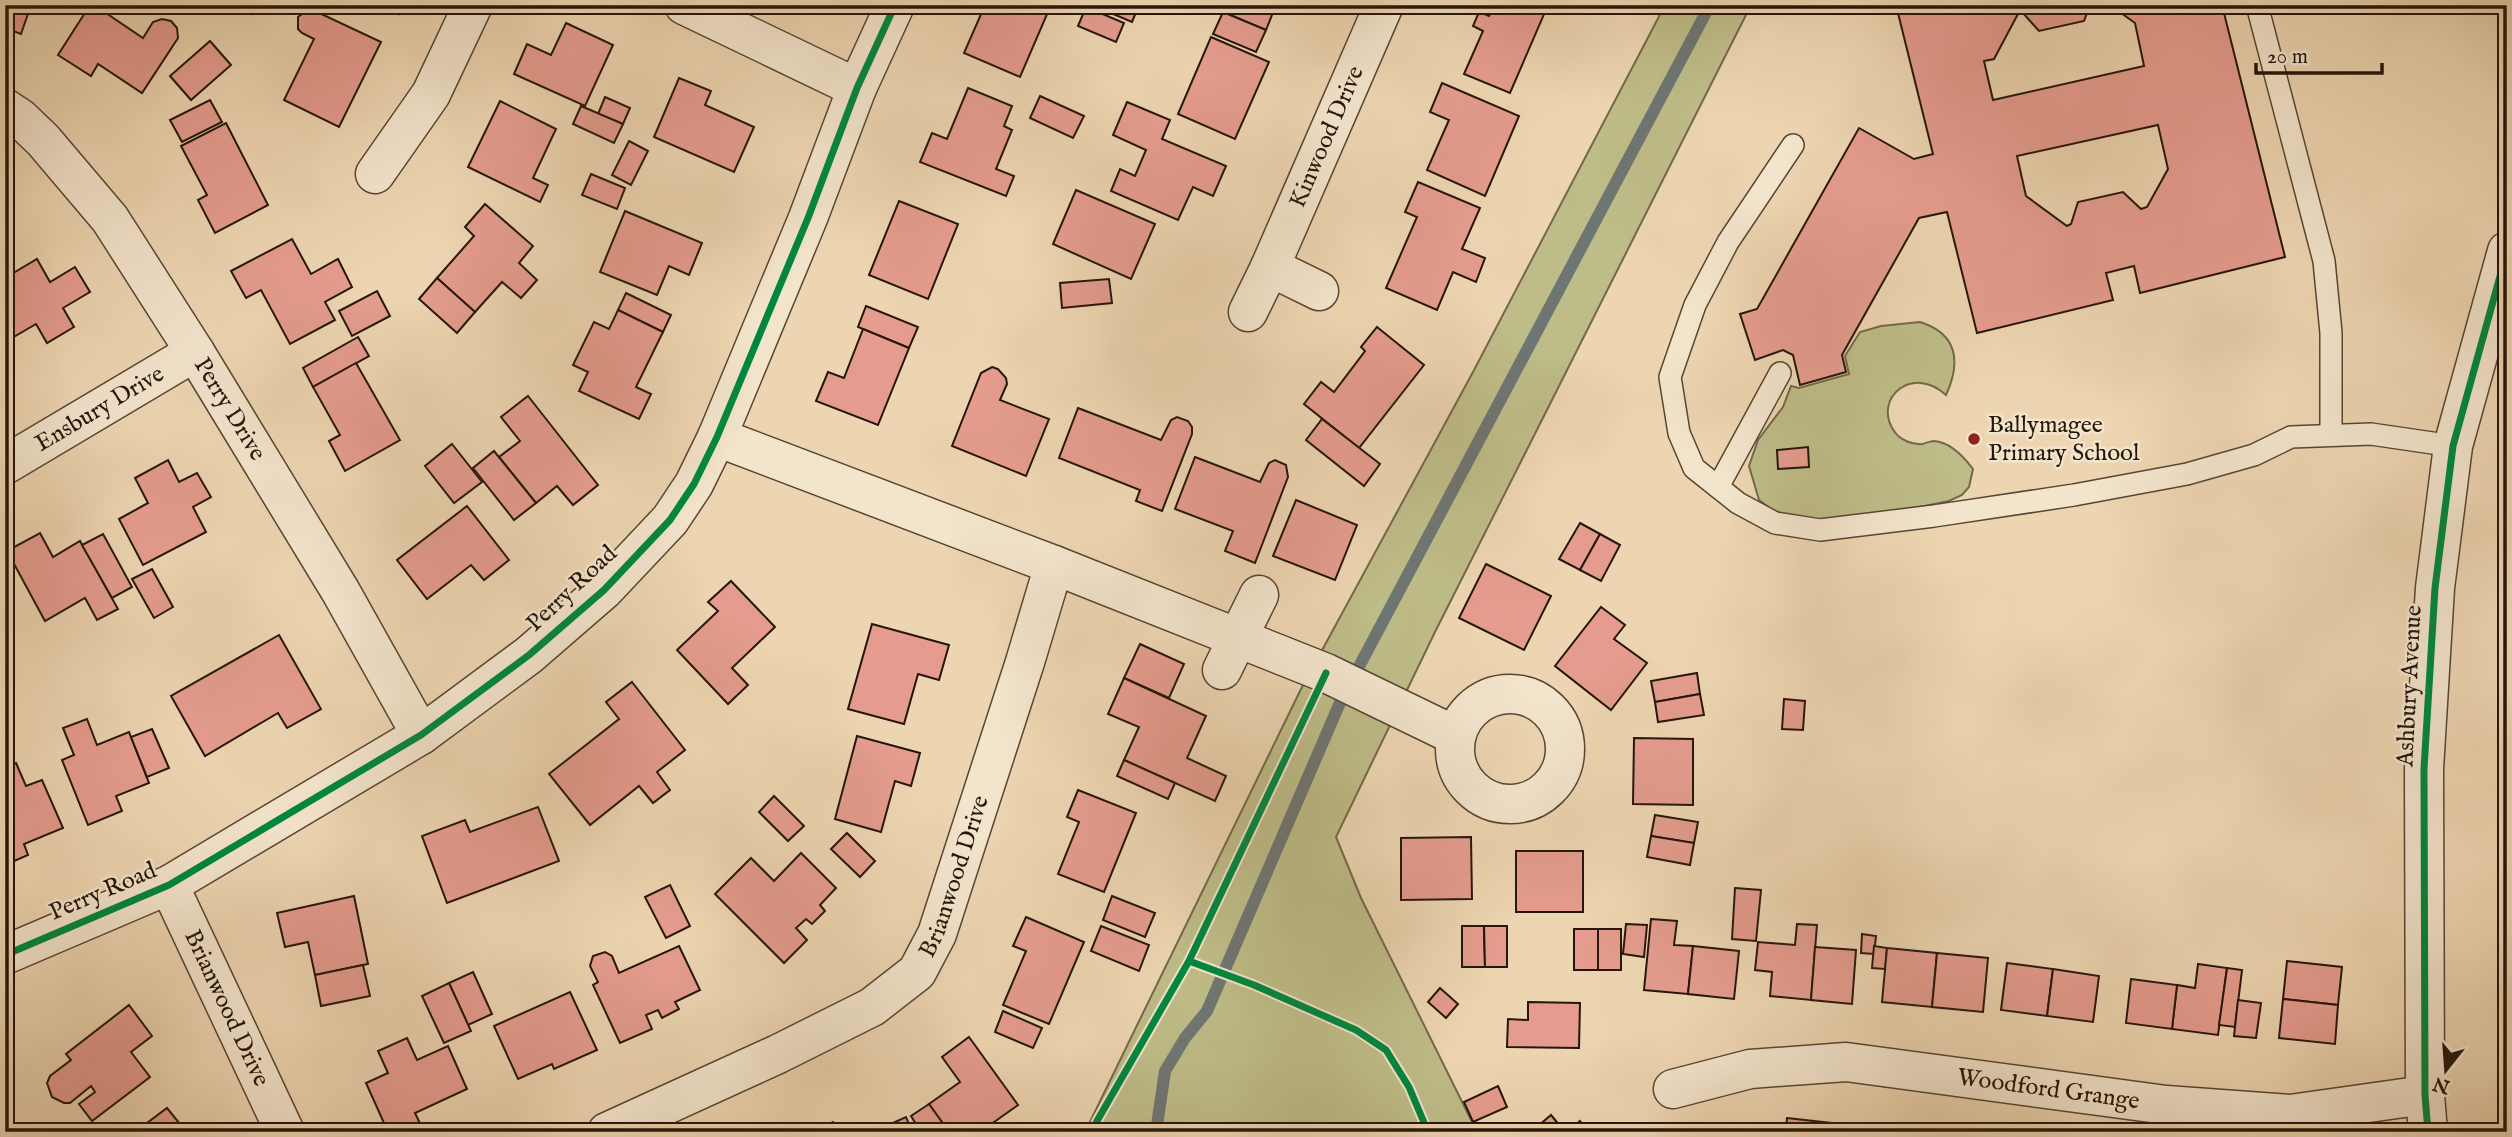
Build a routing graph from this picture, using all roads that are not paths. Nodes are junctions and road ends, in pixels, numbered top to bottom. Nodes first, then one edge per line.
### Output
1 (474, 5) edge
2 (684, 5) edge
3 (895, 5) edge
4 (1384, 5) edge
5 (2257, 5) edge
6 (858, 88) junction
7 (5, 108) edge
8 (1794, 145) dead end
9 (375, 174) dead end
10 (2507, 251) edge
11 (1270, 267) junction
12 (1319, 290) dead end
13 (1248, 312) dead end
14 (195, 352) junction
15 (1780, 373) dead end
16 (2331, 435) junction
17 (717, 437) junction
18 (2453, 446) junction
19 (5, 465) edge
20 (1718, 487) junction
21 (1054, 565) junction
22 (1259, 596) dead end
23 (1230, 654) junction
24 (421, 735) junction
25 (1456, 736) dead end
26 (169, 886) junction
27 (5, 955) edge
28 (1673, 1089) dead end
29 (2427, 1113) edge
30 (285, 1132) edge
31 (607, 1132) edge

1 - 9 street
2 - 6 street
3 - 6 street, Perry Road
4 - 11 street, Kinwood Drive
5 - 16 lane
6 - 17 street, Perry Road
7 - 14 street, Perry Drive
8 - 20 lane
10 - 18 street, Ashbury Avenue
11 - 12 street
11 - 13 street, Kinwood Drive
14 - 19 street, Ensbury Drive
14 - 24 street, Perry Drive
15 - 20 lane
16 - 18 lane
16 - 20 lane
17 - 21 street
17 - 24 street, Perry Road
18 - 29 street, Ashbury Avenue
21 - 23 street
21 - 31 street, Brianwood Drive
22 - 23 street
23 - 25 street
24 - 26 street, Perry Road
26 - 27 street, Perry Road
26 - 30 street, Brianwood Drive
28 - 29 street, Woodford Grange

